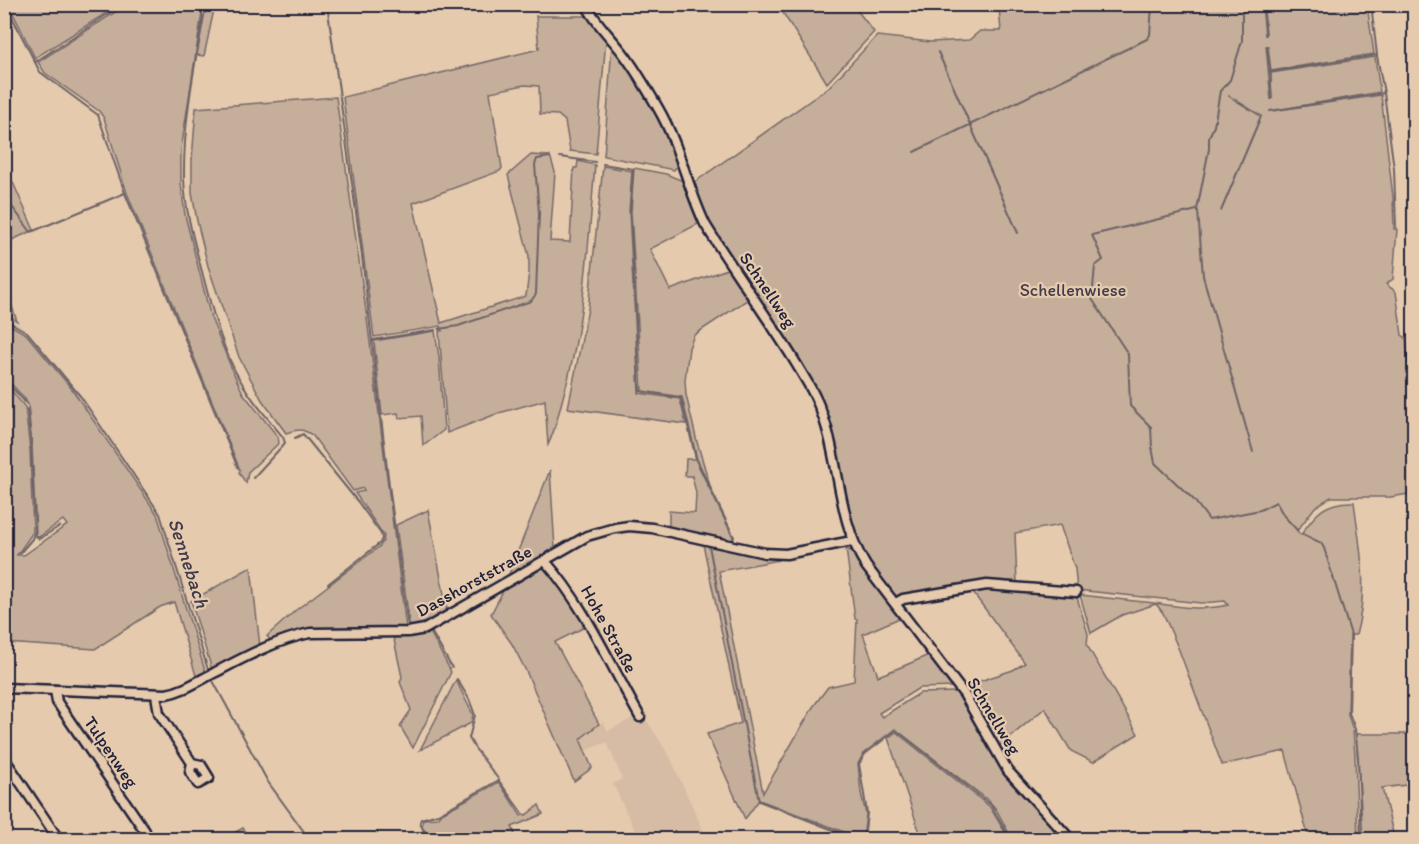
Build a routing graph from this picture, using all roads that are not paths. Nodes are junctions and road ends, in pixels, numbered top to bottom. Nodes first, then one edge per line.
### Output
1 (586, 4) edge
2 (852, 541) junction
3 (545, 561) junction
4 (1076, 592) dead end
5 (896, 603) junction
6 (4, 687) edge
7 (55, 690) junction
8 (156, 695) junction
9 (640, 717) dead end
10 (4, 758) edge
11 (192, 763) dead end
12 (12, 771) junction
13 (4, 779) edge
14 (145, 831) dead end
15 (59, 840) edge
16 (1071, 840) edge

1 - 2 street, Schnellweg
2 - 3 street, Dasshorststraße
2 - 5 street, Schnellweg
3 - 8 street, Dasshorststraße
3 - 9 street, Hohe Straße
4 - 5 street
5 - 16 street, Schnellweg
6 - 7 street, Dasshorststraße
7 - 8 street, Dasshorststraße
7 - 14 street, Tulpenweg
8 - 11 street
10 - 12 street
12 - 13 street
12 - 15 street

